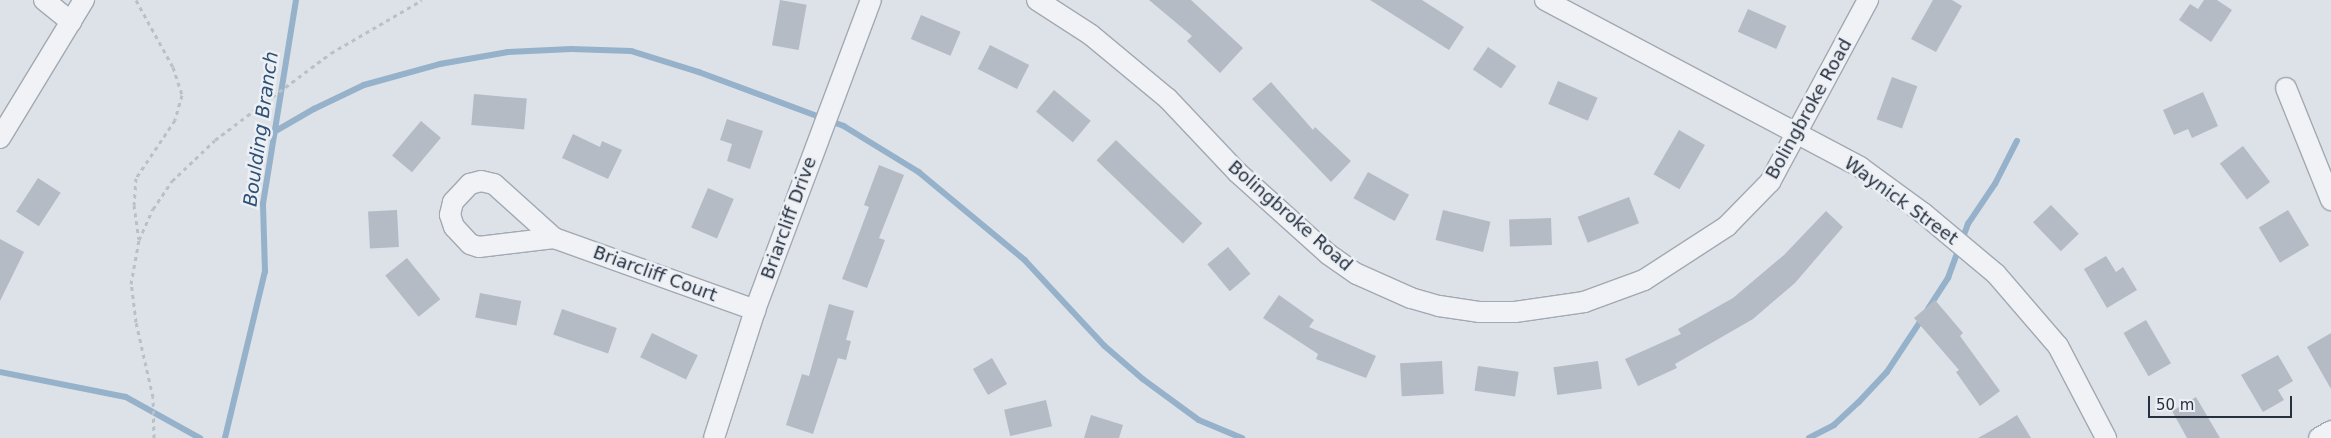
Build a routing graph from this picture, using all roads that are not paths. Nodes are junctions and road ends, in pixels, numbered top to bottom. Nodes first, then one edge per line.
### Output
1 (44, 0) edge
2 (84, 0) edge
3 (871, 0) edge
4 (1037, 0) edge
5 (1545, 0) edge
6 (1868, 0) edge
7 (71, 22) junction
8 (2286, 88) dead end
9 (1798, 133) junction
10 (0, 138) edge
11 (2331, 200) edge
12 (554, 238) junction
13 (755, 310) junction
14 (2331, 431) edge
15 (714, 438) edge
16 (2106, 438) edge
17 (2318, 438) edge

1 - 7 street
2 - 7 street
3 - 13 street, Briarcliff Drive
4 - 9 street, Bolingbroke Road
5 - 9 street, Waynick Street
6 - 9 street, Bolingbroke Road
7 - 10 street
8 - 11 street
9 - 16 street, Waynick Street
12 - 12 street, Briarcliff Court
12 - 13 street, Briarcliff Court
13 - 15 street, Briarcliff Drive
14 - 17 street

